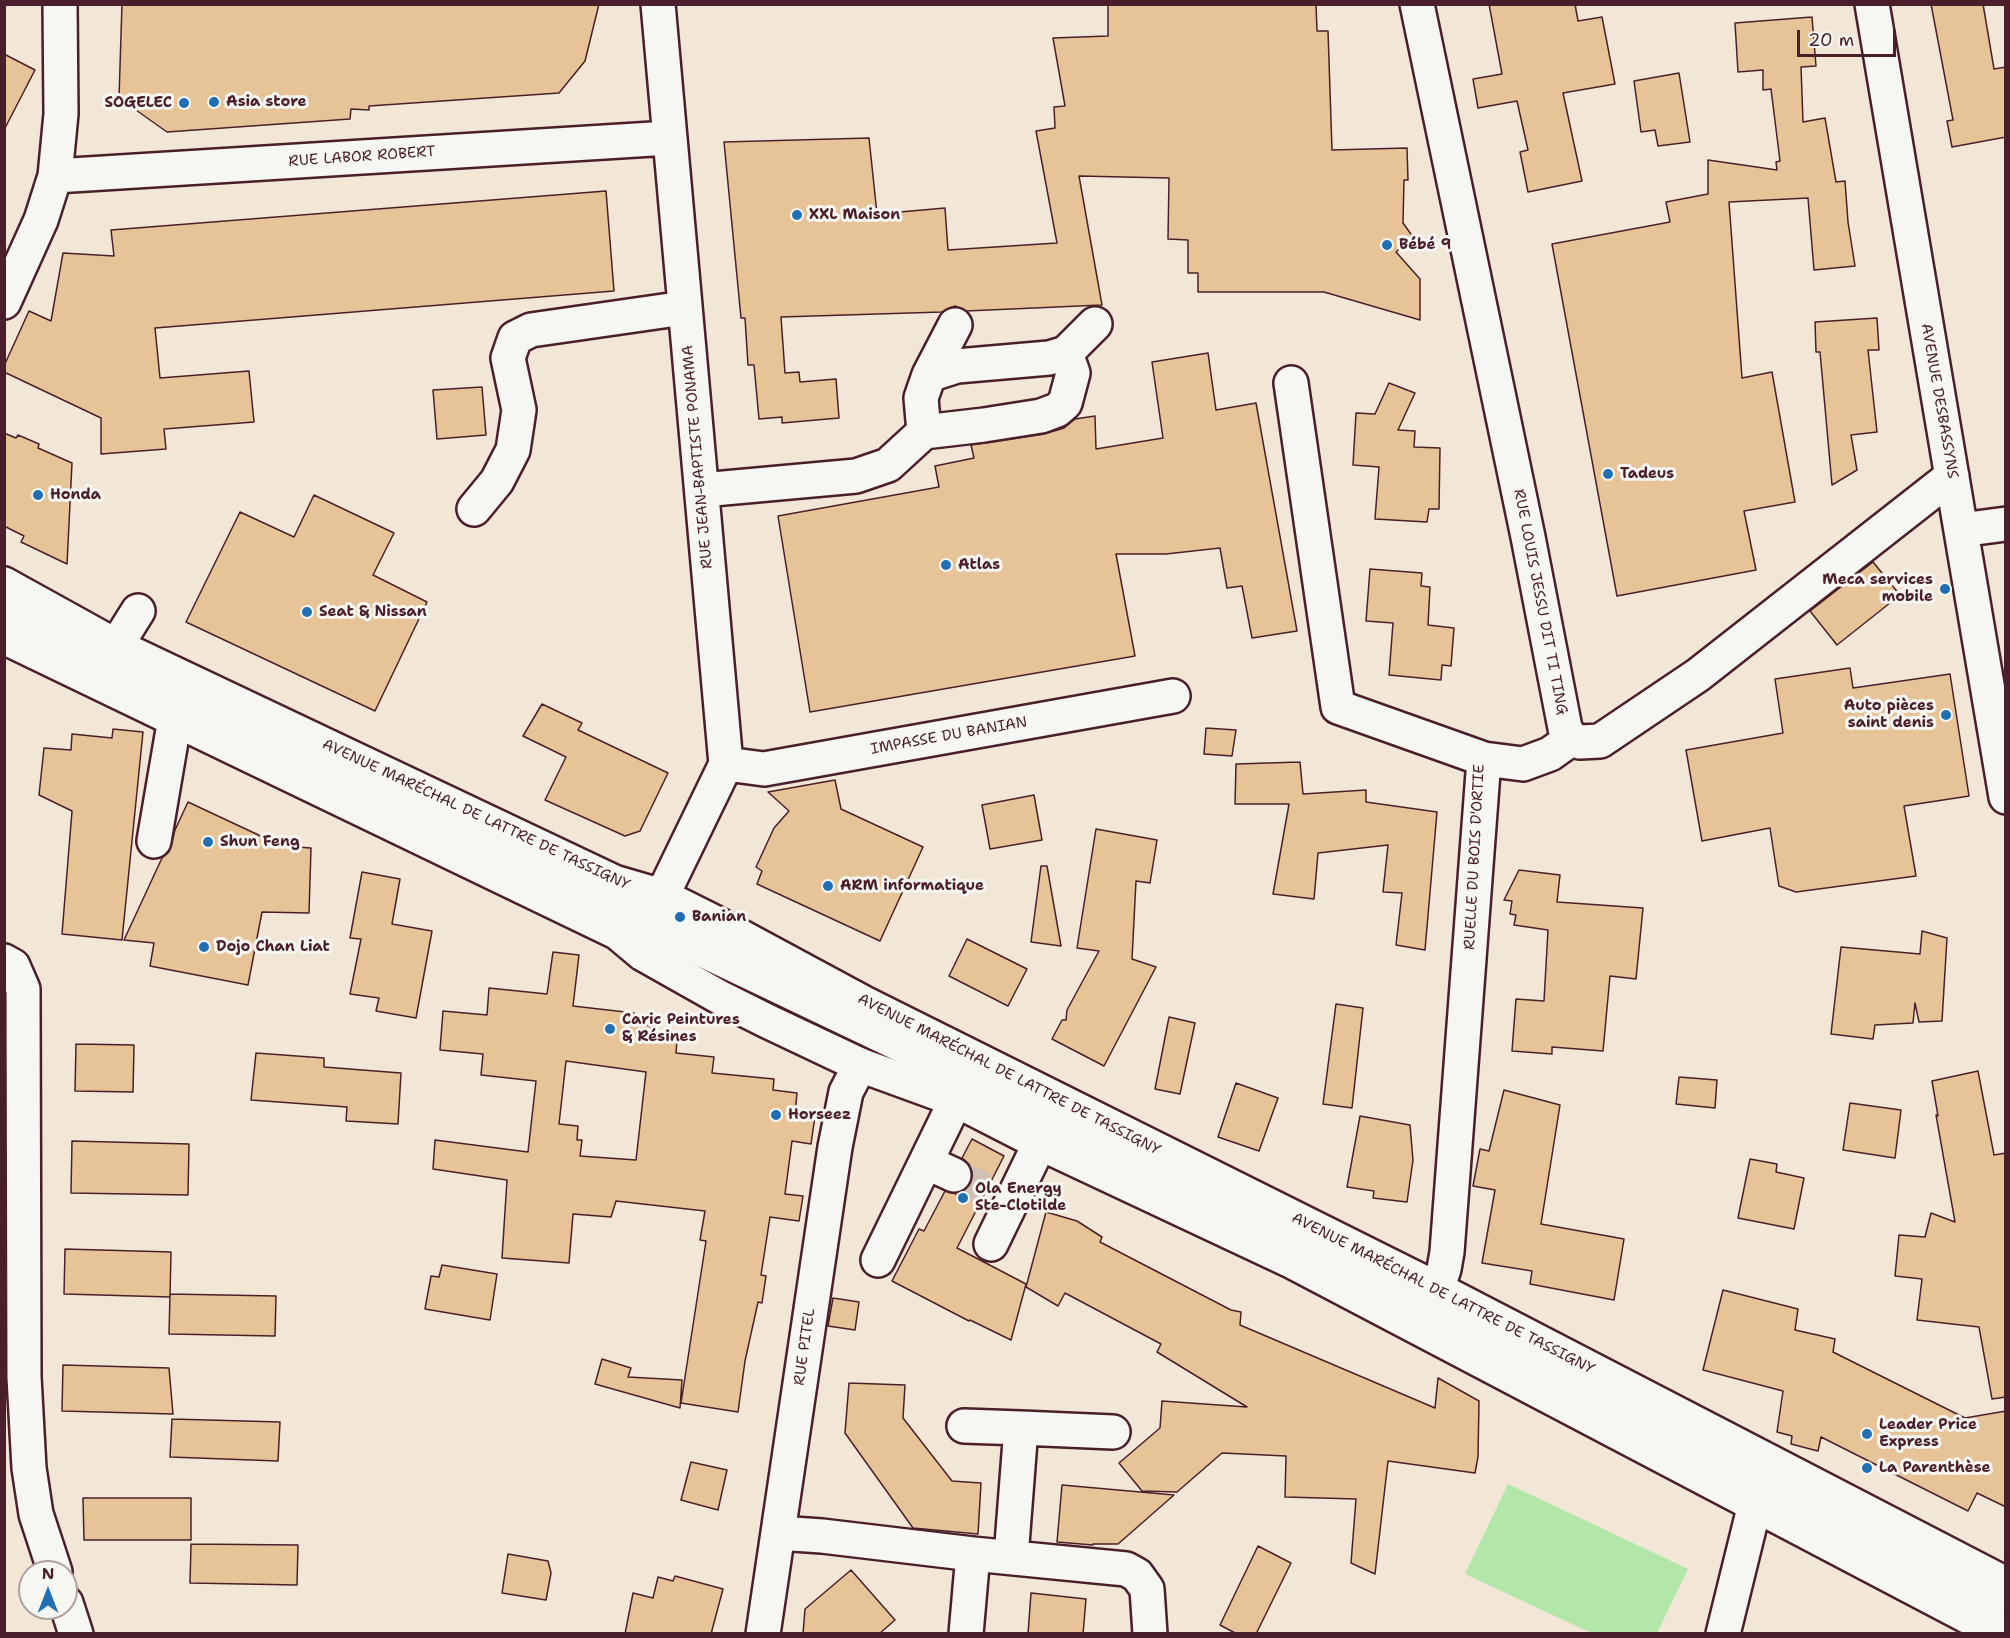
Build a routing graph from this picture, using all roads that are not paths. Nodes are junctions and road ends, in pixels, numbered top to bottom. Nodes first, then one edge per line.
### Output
1 (60, 4) edge
2 (658, 4) edge
3 (1417, 4) edge
4 (1872, 4) edge
5 (669, 138) junction
6 (55, 177) junction
7 (4, 302) edge
8 (684, 308) junction
9 (1095, 324) dead end
10 (955, 325) dead end
11 (1066, 353) junction
12 (929, 375) junction
13 (1291, 383) dead end
14 (924, 432) junction
15 (1952, 476) junction
16 (702, 490) junction
17 (474, 509) dead end
18 (2006, 524) edge
19 (1961, 530) junction
20 (4, 584) edge
21 (4, 610) edge
22 (138, 611) dead end
23 (4, 638) edge
24 (116, 646) junction
25 (1173, 696) dead end
26 (175, 718) junction
27 (1571, 739) junction
28 (1484, 759) junction
29 (726, 764) junction
30 (2006, 797) edge
31 (154, 841) dead end
32 (662, 896) junction
33 (4, 961) edge
34 (860, 1065) junction
35 (956, 1100) junction
36 (13, 1141) edge
37 (1040, 1143) junction
38 (991, 1244) dead end
39 (878, 1260) dead end
40 (1437, 1289) junction
41 (964, 1426) dead end
42 (1021, 1428) junction
43 (1113, 1432) dead end
44 (1755, 1504) junction
45 (778, 1533) junction
46 (973, 1554) junction
47 (1011, 1557) junction
48 (51, 1560) edge
49 (2006, 1584) edge
50 (2006, 1605) edge
51 (764, 1634) edge
52 (966, 1634) edge
53 (1150, 1634) edge
54 (1723, 1634) edge
55 (2001, 1634) edge

1 - 6 street
2 - 5 street, RUE JEAN-BAPTISTE PONAMA
3 - 27 street, RUE LOUIS JESSU DIT TI TING
4 - 15 street, AVENUE DESBASSYNS
5 - 6 street, RUE LABOR ROBERT
5 - 8 street, RUE JEAN-BAPTISTE PONAMA
6 - 7 street
8 - 16 street, RUE JEAN-BAPTISTE PONAMA
8 - 17 street
9 - 11 street
10 - 12 street
11 - 12 street
11 - 14 street
12 - 14 street
13 - 28 street, RUELLE DU BOIS D'ORTIE
14 - 16 street
15 - 19 street, AVENUE DESBASSYNS
15 - 27 street
16 - 29 street, RUE JEAN-BAPTISTE PONAMA
18 - 19 street
19 - 30 street, AVENUE DESBASSYNS
20 - 24 street, AVENUE MARÉCHAL DE LATTRE DE TASSIGNY
21 - 50 street, AVENUE MARÉCHAL DE LATTRE DE TASSIGNY
22 - 24 street
23 - 26 street
24 - 32 street, AVENUE MARÉCHAL DE LATTRE DE TASSIGNY
25 - 29 street, IMPASSE DU BANIAN
26 - 31 street
26 - 34 street
27 - 28 street
28 - 40 street, RUELLE DU BOIS D'ORTIE
29 - 32 street
32 - 40 street, AVENUE MARÉCHAL DE LATTRE DE TASSIGNY
33 - 36 street
34 - 35 street
34 - 45 street, RUE PITEL
35 - 37 street
35 - 39 street
36 - 48 street
37 - 38 street
37 - 44 street
40 - 49 street, AVENUE MARÉCHAL DE LATTRE DE TASSIGNY
41 - 42 street
42 - 43 street
42 - 47 street
44 - 54 street
44 - 55 street
45 - 46 street
45 - 51 street, RUE PITEL
46 - 47 street
46 - 52 street
47 - 53 street

